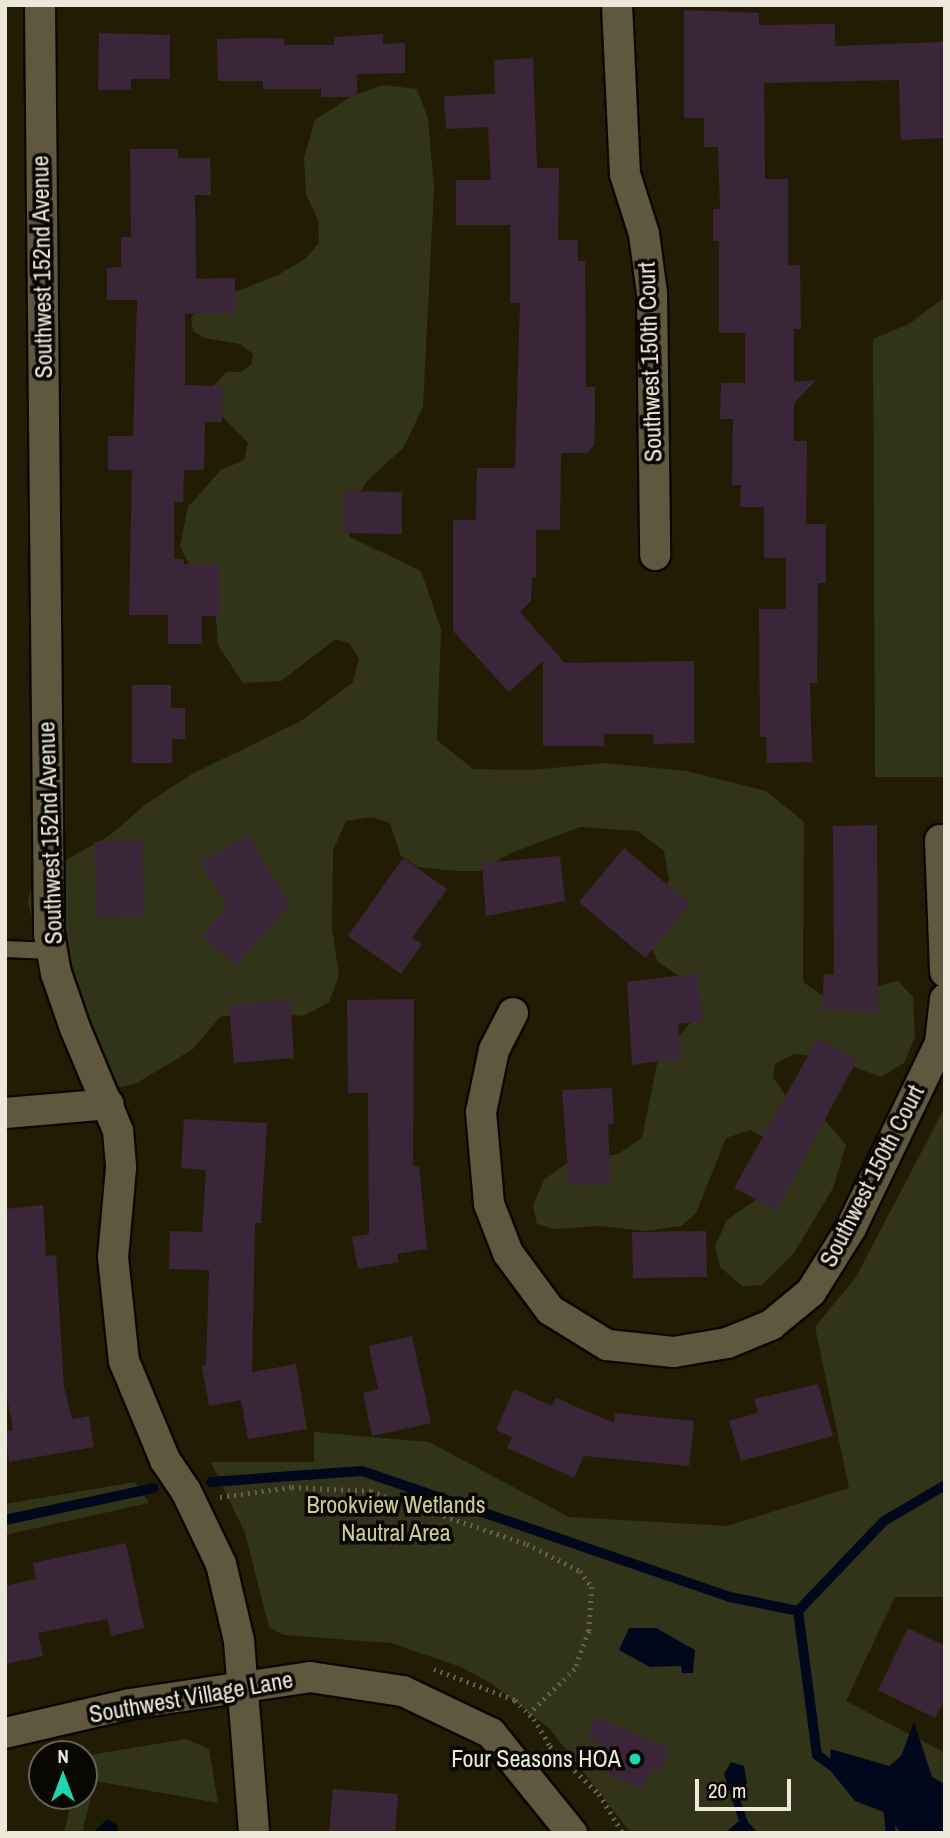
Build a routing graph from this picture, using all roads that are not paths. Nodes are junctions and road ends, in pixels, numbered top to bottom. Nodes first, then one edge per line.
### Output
1 (40, 5) edge
2 (617, 5) edge
3 (655, 555) dead end
4 (940, 841) dead end
5 (5, 949) edge
6 (52, 951) junction
7 (945, 972) edge
8 (945, 999) edge
9 (513, 1013) dead end
10 (109, 1104) junction
11 (5, 1113) edge
12 (240, 1685) junction
13 (5, 1733) edge
14 (254, 1833) edge
15 (572, 1833) edge

1 - 6 street, Southwest 152nd Avenue
2 - 3 street, Southwest 150th Court
4 - 7 street
5 - 6 lane
6 - 10 street, Southwest 152nd Avenue
8 - 9 street, Southwest 150th Court
10 - 11 street
10 - 12 street, Southwest 152nd Avenue
12 - 13 street, Southwest Village Lane
12 - 14 street, Southwest 152nd Avenue
12 - 15 street, Southwest Village Lane

